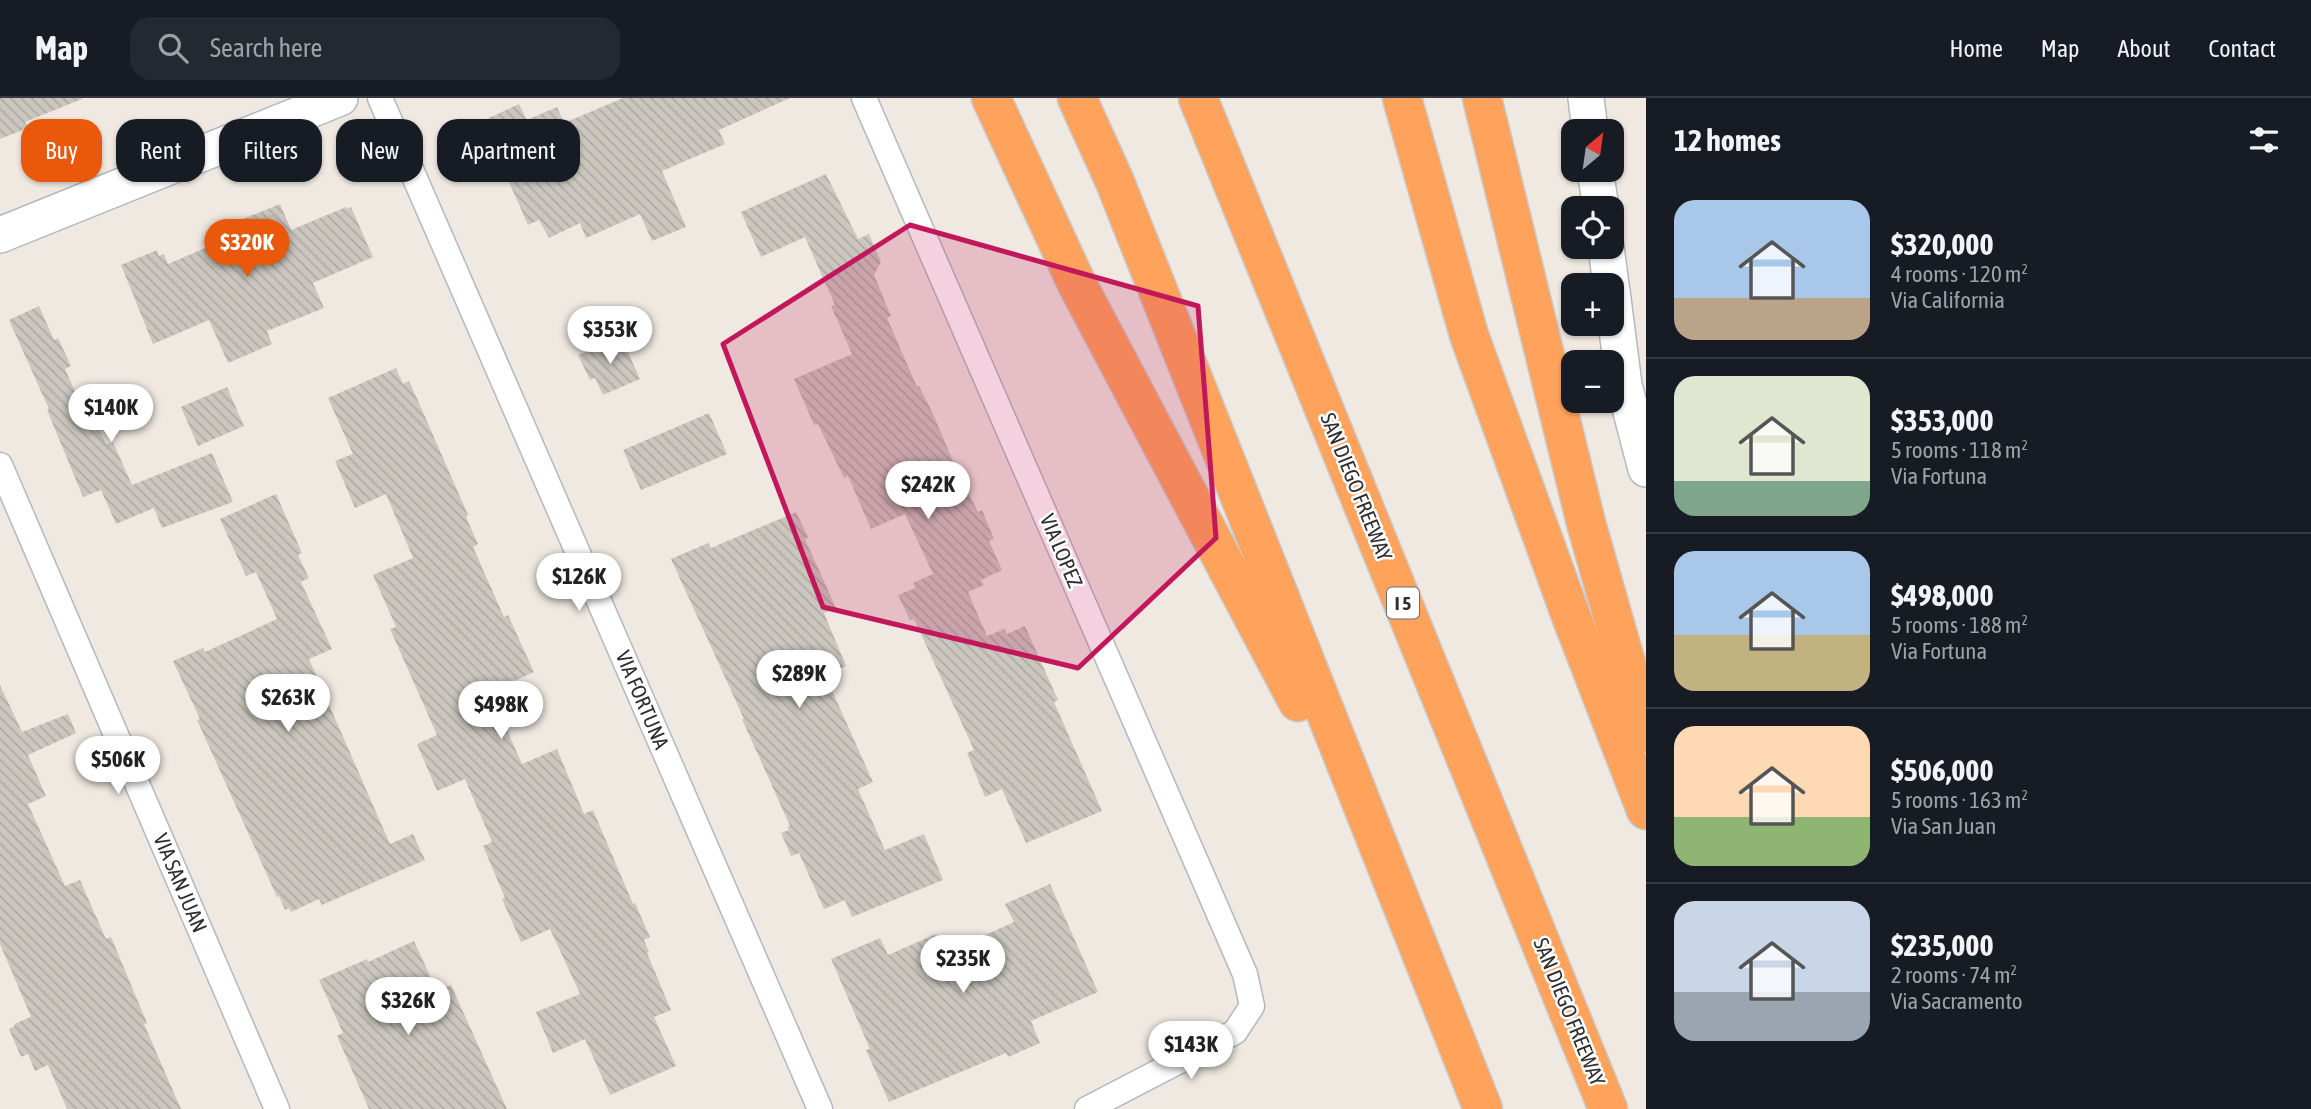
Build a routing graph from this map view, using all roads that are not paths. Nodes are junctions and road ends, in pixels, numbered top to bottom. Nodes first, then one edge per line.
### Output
1 (340, 98) edge
2 (380, 98) edge
3 (864, 98) edge
4 (991, 98) edge
5 (1077, 98) edge
6 (1198, 98) edge
7 (1402, 98) edge
8 (1482, 98) edge
9 (1586, 98) edge
10 (1589, 119) edge
11 (0, 235) edge
12 (1618, 336) edge
13 (0, 465) edge
14 (1646, 469) edge
15 (1646, 733) edge
16 (1646, 810) edge
17 (1393, 884) junction
18 (277, 1109) edge
19 (820, 1109) edge
20 (1087, 1109) edge
21 (1483, 1109) edge
22 (1608, 1109) edge

1 - 11 street
2 - 19 street, VIA FORTUNA
3 - 20 street, VIA LOPEZ
4 - 17 highway
5 - 17 highway
6 - 22 highway, SAN DIEGO FREEWAY / I 5
7 - 16 highway
8 - 15 highway
9 - 10 street
12 - 14 street
13 - 18 street, VIA SAN JUAN
17 - 21 highway

